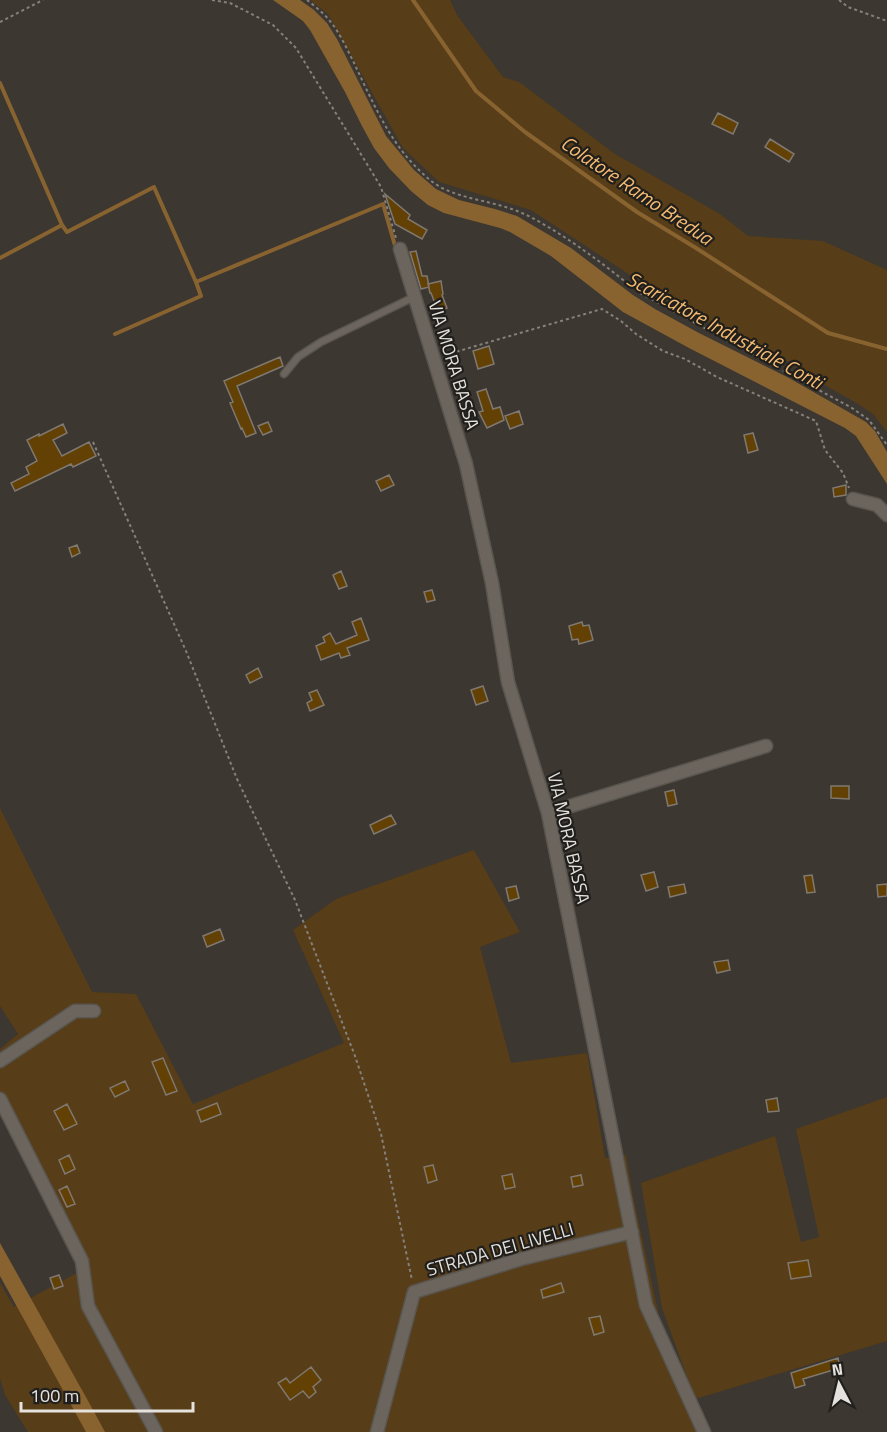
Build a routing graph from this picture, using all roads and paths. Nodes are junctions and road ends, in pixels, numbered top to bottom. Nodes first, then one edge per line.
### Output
1 (43, 0) edge
2 (212, 0) edge
3 (307, 0) edge
4 (839, 0) edge
5 (887, 21) edge
6 (0, 22) edge
7 (400, 249) joint
8 (414, 294) junction
9 (434, 359) junction
10 (284, 374) dead end
11 (93, 442) dead end
12 (887, 445) edge
13 (853, 499) joint
14 (887, 515) edge
15 (766, 746) dead end
16 (548, 813) junction
17 (94, 1011) dead end
18 (0, 1061) edge
19 (0, 1099) edge
20 (632, 1232) junction
21 (414, 1292) junction
22 (156, 1432) edge
23 (377, 1432) edge
24 (704, 1432) edge

1 - 6 path
2 - 7 path
3 - 12 path
4 - 5 path
7 - 8 street, VIA MORA BASSA
8 - 9 street, VIA MORA BASSA
8 - 10 lane
9 - 13 path
9 - 16 street, VIA MORA BASSA
11 - 21 path
13 - 14 street
15 - 16 street
16 - 20 street, VIA MORA BASSA
17 - 18 street
19 - 22 street
20 - 21 street, STRADA DEI LIVELLI
20 - 24 street, VIA MORA BASSA
21 - 23 street, STRADA DEI LIVELLI

